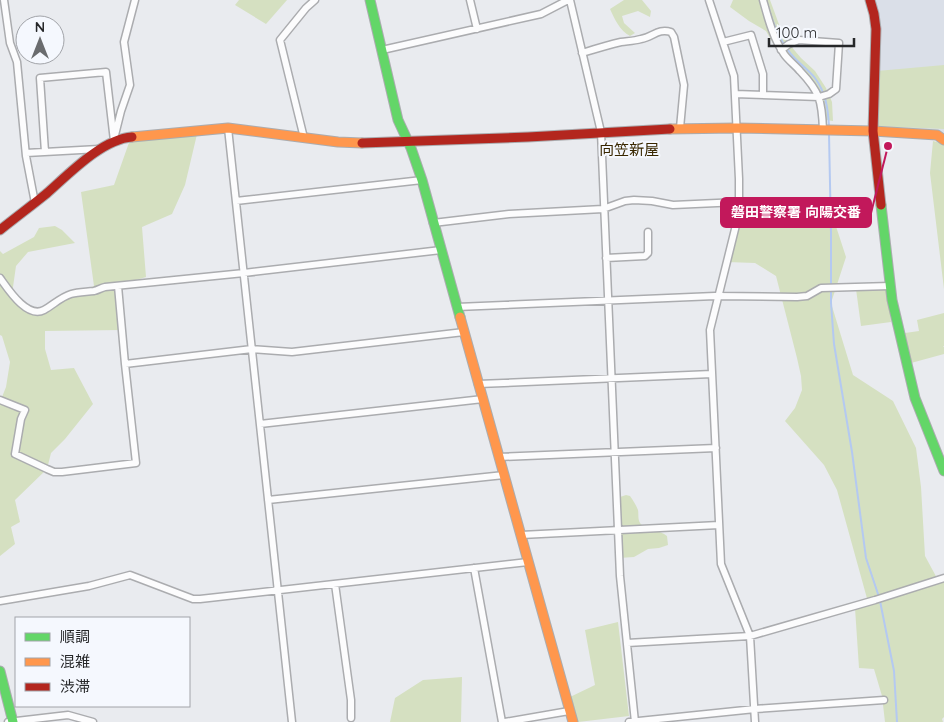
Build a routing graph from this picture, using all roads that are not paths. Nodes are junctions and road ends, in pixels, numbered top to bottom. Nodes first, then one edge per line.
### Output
1 (4, 0) edge
2 (135, 0) edge
3 (315, 0) edge
4 (370, 0) edge
5 (470, 0) edge
6 (569, 0) edge
7 (709, 0) edge
8 (763, 0) edge
9 (870, 0) edge
10 (477, 29) junction
11 (723, 42) junction
12 (382, 50) junction
13 (781, 50) junction
14 (582, 53) junction
15 (735, 94) junction
16 (763, 95) junction
17 (819, 97) junction
18 (228, 128) junction
19 (680, 128) junction
20 (736, 128) junction
21 (823, 130) junction
22 (873, 131) junction
23 (601, 132) junction
24 (304, 138) junction
25 (944, 139) edge
26 (114, 141) junction
27 (408, 142) junction
28 (99, 149) junction
29 (45, 152) junction
30 (26, 153) junction
31 (422, 180) junction
32 (236, 201) junction
33 (739, 202) junction
34 (35, 203) junction
35 (604, 209) junction
36 (433, 223) junction
37 (0, 230) edge
38 (648, 232) dead end
39 (441, 250) junction
40 (606, 258) junction
41 (244, 273) junction
42 (0, 278) edge
43 (118, 286) junction
44 (890, 286) junction
45 (718, 296) junction
46 (608, 302) junction
47 (457, 307) junction
48 (464, 332) junction
49 (252, 349) junction
50 (124, 364) junction
51 (712, 374) junction
52 (611, 378) junction
53 (478, 384) junction
54 (483, 399) junction
55 (0, 400) edge
56 (260, 424) junction
57 (716, 448) junction
58 (614, 453) junction
59 (499, 457) junction
60 (944, 471) edge
61 (504, 475) junction
62 (268, 500) junction
63 (719, 525) junction
64 (618, 530) junction
65 (521, 535) junction
66 (528, 562) junction
67 (474, 568) junction
68 (944, 578) edge
69 (335, 584) junction
70 (278, 590) junction
71 (0, 600) edge
72 (750, 636) junction
73 (627, 643) junction
74 (0, 671) edge
75 (884, 700) dead end
76 (754, 709) junction
77 (569, 711) junction
78 (351, 718) dead end
79 (8, 722) edge
80 (13, 722) edge
81 (93, 722) edge
82 (292, 722) edge
83 (504, 722) edge
84 (573, 722) edge
85 (633, 722) edge
86 (755, 722) edge

1 - 30 street
2 - 26 street
3 - 24 street
4 - 12 street
5 - 10 street
6 - 10 street
6 - 14 street
7 - 11 street
8 - 13 street
9 - 22 street
10 - 12 street
11 - 15 street
11 - 16 street
12 - 27 street
13 - 17 street
13 - 17 street
14 - 19 street
14 - 23 street
15 - 16 street
15 - 20 street
16 - 17 street
17 - 21 street
18 - 24 street
18 - 26 street
18 - 32 street
19 - 20 street
19 - 23 street
20 - 21 street
20 - 33 street
21 - 22 street
22 - 25 street
22 - 44 street
23 - 27 street
23 - 35 street
24 - 27 street
26 - 28 street
26 - 29 street
27 - 31 street
28 - 29 street
28 - 34 street
29 - 30 street
30 - 34 street
31 - 32 street
31 - 36 street
32 - 41 street
33 - 35 street
33 - 45 street
34 - 37 street
35 - 36 street
35 - 40 street
36 - 39 street
38 - 40 street
39 - 41 street
39 - 47 street
40 - 46 street
41 - 43 street
41 - 49 street
42 - 43 street
43 - 50 street
44 - 45 street
44 - 60 street
45 - 46 street
45 - 51 street
46 - 47 street
46 - 52 street
47 - 48 street
48 - 49 street
48 - 53 street
49 - 50 street
49 - 56 street
50 - 55 street
51 - 52 street
51 - 57 street
52 - 53 street
52 - 58 street
53 - 54 street
54 - 56 street
54 - 59 street
56 - 62 street
57 - 58 street
57 - 63 street
58 - 59 street
58 - 64 street
59 - 61 street
61 - 62 street
61 - 65 street
62 - 70 street
63 - 64 street
63 - 72 street
64 - 65 street
64 - 73 street
65 - 66 street
66 - 67 street
66 - 77 street
67 - 69 street
67 - 83 street
68 - 72 street
69 - 70 street
69 - 78 street
70 - 71 street
70 - 82 street
72 - 73 street
72 - 76 street
73 - 85 street
74 - 80 street
75 - 76 street
76 - 85 street
76 - 86 street
77 - 83 street
77 - 84 street
79 - 80 street
80 - 81 street

